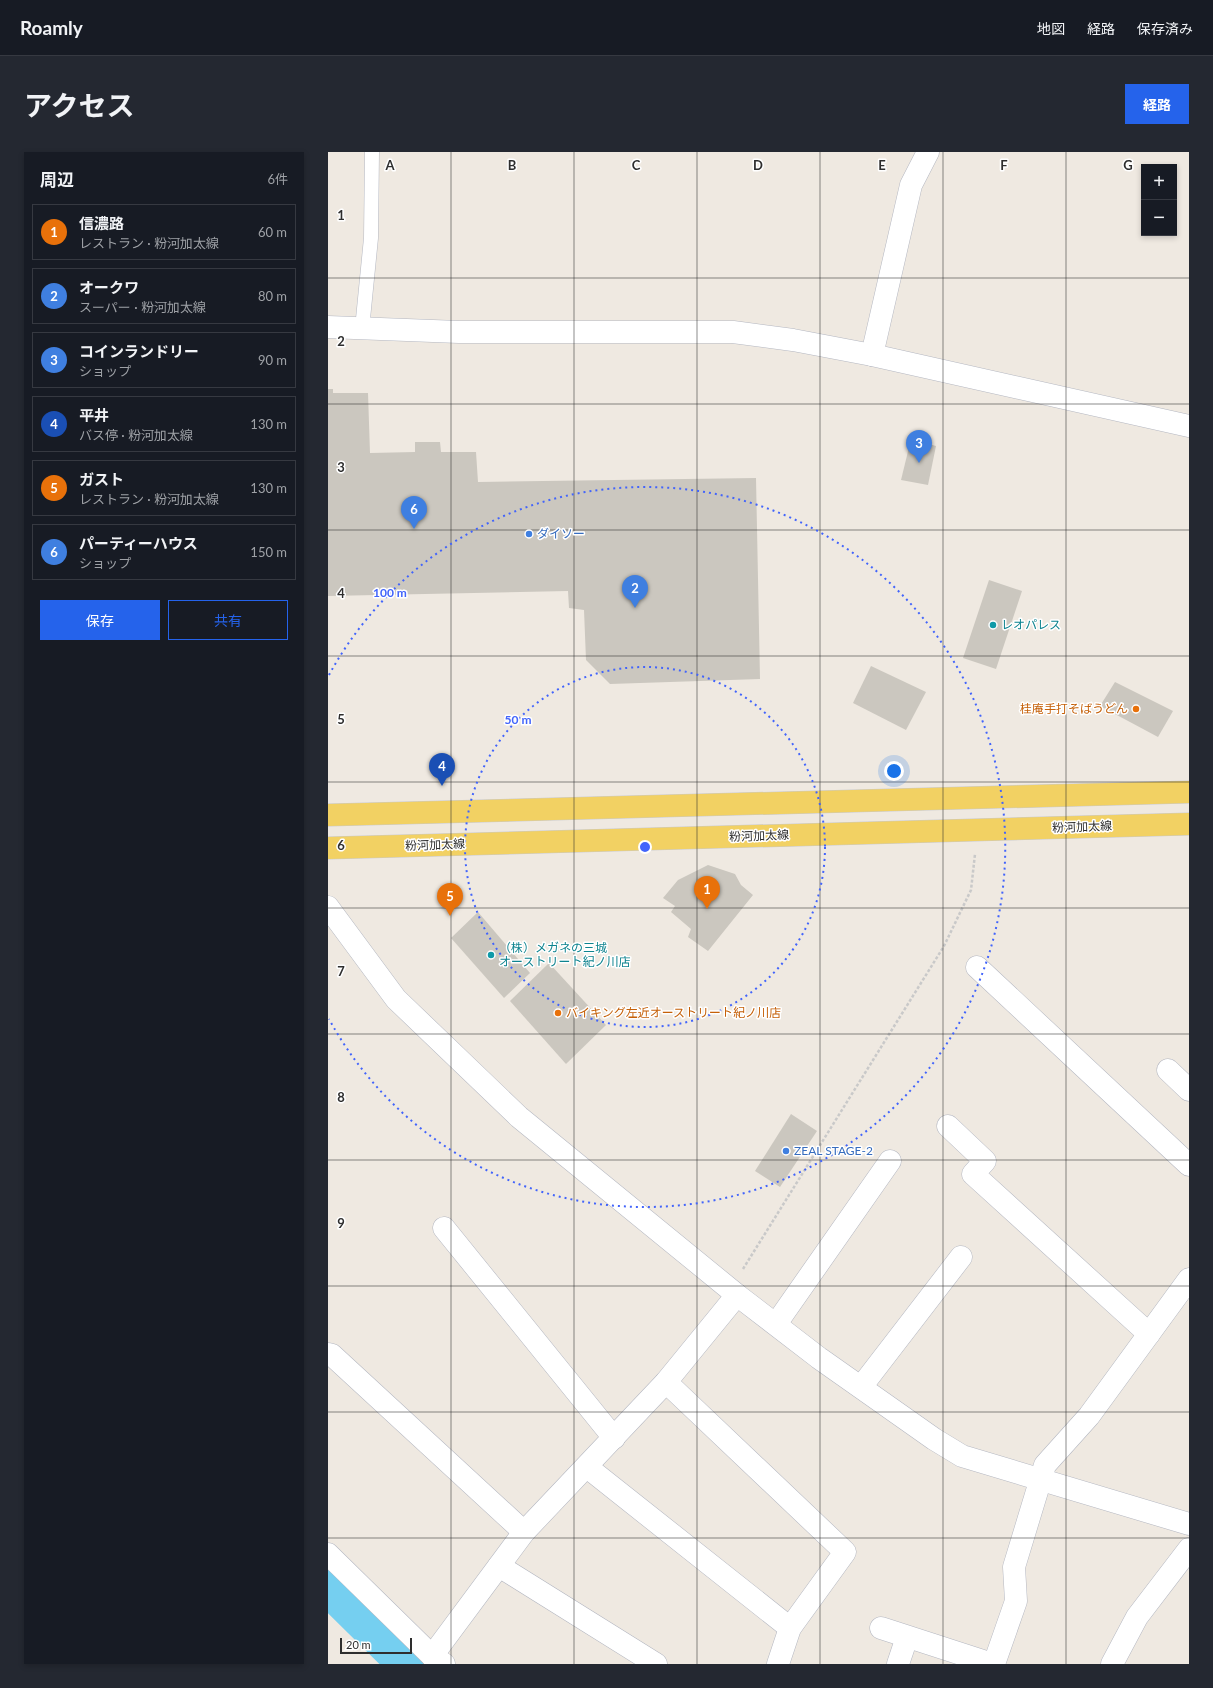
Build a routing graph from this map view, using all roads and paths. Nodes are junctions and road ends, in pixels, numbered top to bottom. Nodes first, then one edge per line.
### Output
1 (372, 152) edge
2 (928, 152) edge
3 (328, 327) edge
4 (362, 329) junction
5 (872, 355) junction
6 (1189, 426) edge
7 (1189, 792) edge
8 (328, 815) edge
9 (1189, 824) edge
10 (328, 848) edge
11 (975, 850) dead end
12 (328, 907) edge
13 (977, 967) dead end
14 (1168, 1070) dead end
15 (1189, 1090) edge
16 (948, 1126) dead end
17 (890, 1161) dead end
18 (1189, 1165) edge
19 (444, 1228) dead end
20 (961, 1257) dead end
21 (731, 1289) junction
22 (1186, 1290) edge
23 (776, 1324) junction
24 (1149, 1334) junction
25 (328, 1354) edge
26 (666, 1382) junction
27 (861, 1387) junction
28 (614, 1438) junction
29 (587, 1467) junction
30 (1041, 1480) junction
31 (1189, 1524) edge
32 (524, 1532) junction
33 (1189, 1549) edge
34 (328, 1554) edge
35 (499, 1566) junction
36 (790, 1628) junction
37 (881, 1628) dead end
38 (907, 1637) junction
39 (438, 1660) edge
40 (656, 1664) edge
41 (778, 1664) edge
42 (898, 1664) edge
43 (993, 1664) edge
44 (1112, 1664) edge

1 - 4 lane
2 - 5 street
3 - 4 street
4 - 5 street
5 - 6 street
7 - 8 main road
9 - 10 main road, 粉河加太線
11 - 21 path
12 - 21 street
13 - 18 street
14 - 15 street
16 - 24 street
17 - 23 street
19 - 28 street
20 - 27 street
21 - 23 street
21 - 26 street
22 - 24 street
23 - 27 street
24 - 30 street
25 - 32 street
26 - 28 street
26 - 36 street
27 - 30 street
28 - 29 street
29 - 32 street
29 - 36 street
30 - 31 street
30 - 43 street
32 - 35 street
33 - 44 street
34 - 39 street
35 - 39 street
35 - 40 street
36 - 41 street
37 - 38 street
38 - 42 street
38 - 43 street

